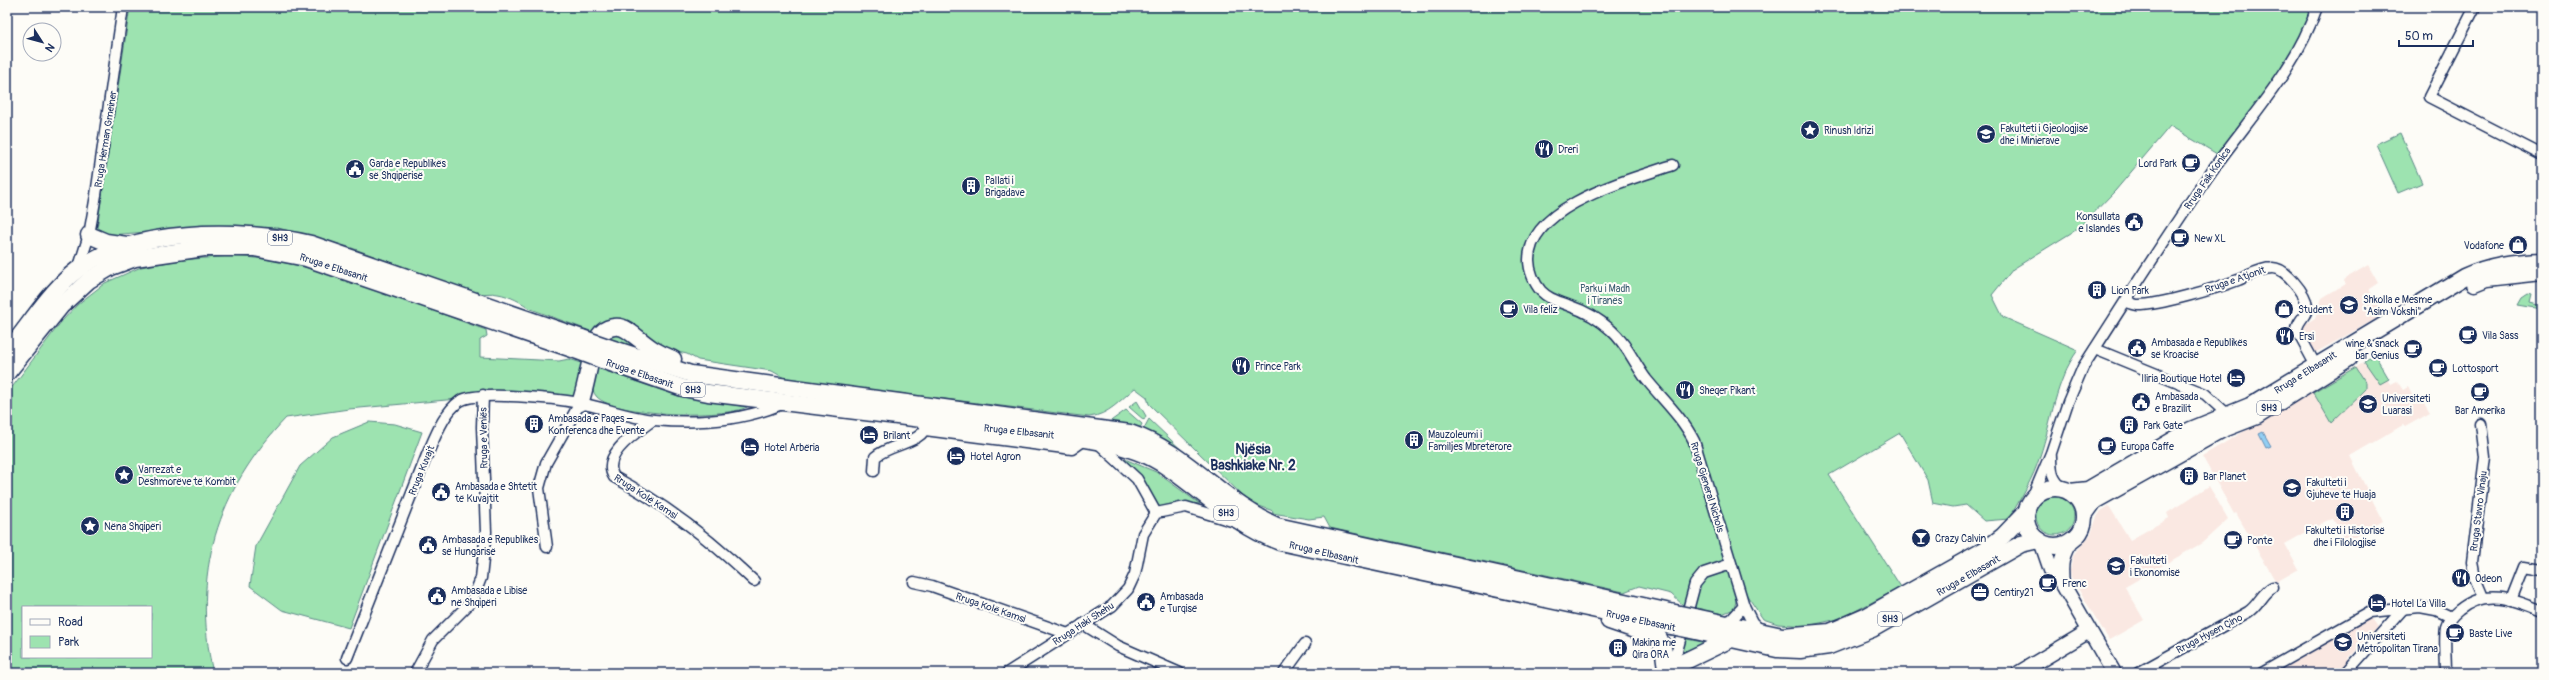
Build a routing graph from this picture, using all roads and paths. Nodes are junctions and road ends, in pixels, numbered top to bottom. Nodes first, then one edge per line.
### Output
1 (123, 7) edge
2 (2317, 7) edge
3 (2475, 7) edge
4 (2539, 151) edge
5 (1673, 165) dead end
6 (89, 235) junction
7 (128, 246) junction
8 (2542, 261) edge
9 (78, 270) junction
10 (2542, 272) edge
11 (2126, 301) junction
12 (580, 345) junction
13 (2095, 349) junction
14 (7, 352) edge
15 (605, 354) junction
16 (2316, 366) junction
17 (7, 373) edge
18 (727, 379) junction
19 (483, 395) junction
20 (788, 401) junction
21 (580, 403) junction
22 (2227, 414) junction
23 (653, 420) junction
24 (2481, 424) dead end
25 (926, 426) junction
26 (1091, 440) junction
27 (2052, 453) junction
28 (874, 471) dead end
29 (2067, 491) junction
30 (2028, 508) junction
31 (1156, 513) junction
32 (2084, 515) junction
33 (1240, 523) junction
34 (2072, 539) junction
35 (2039, 540) junction
36 (547, 547) dead end
37 (1731, 564) junction
38 (2542, 570) edge
39 (754, 581) dead end
40 (914, 582) dead end
41 (2062, 583) junction
42 (2273, 587) dead end
43 (2483, 597) junction
44 (2511, 600) junction
45 (1744, 606) junction
46 (1586, 609) junction
47 (2403, 609) junction
48 (2542, 611) edge
49 (2451, 617) junction
50 (1673, 619) junction
51 (1083, 624) junction
52 (1693, 624) junction
53 (1722, 624) junction
54 (2089, 631) junction
55 (1763, 633) junction
56 (1068, 634) junction
57 (1729, 640) junction
58 (1305, 644) dead end
59 (347, 658) dead end
60 (1664, 671) edge
61 (415, 673) edge
62 (1008, 673) edge
63 (1180, 673) edge
64 (1284, 673) edge
65 (2019, 673) edge
66 (2114, 673) edge
67 (2138, 673) edge
68 (2262, 673) edge
69 (2346, 673) edge
70 (2446, 673) edge

1 - 6 street, Rruga Herman Gmeiner
2 - 11 street, Rruga Faik Konica
3 - 4 street
5 - 37 street, Rruga Gjeneral Nichols
6 - 7 main road
6 - 9 street, Rruga Herman Gmeiner
7 - 9 main road, Rruga e Elbasanit / SH3
7 - 12 main road, Rruga e Elbasanit / SH3
8 - 16 main road, Rruga e Elbasanit / SH3
9 - 14 main road, Rruga e Elbasanit / SH3
10 - 32 main road, Rruga e Elbasanit / SH3
11 - 13 street, Rruga Faik Konica
11 - 16 street, Rruga e Atjonit
12 - 15 main road, Rruga e Elbasanit / SH3, bridge
12 - 17 main road, Rruga e Elbasanit / SH3
13 - 22 street
13 - 27 street, Rruga Faik Konica
15 - 18 main road, Rruga e Elbasanit / SH3
15 - 20 main road, Rruga e Elbasanit / SH3
16 - 22 main road, Rruga e Elbasanit / SH3
18 - 21 main road
18 - 50 main road, Rruga e Elbasanit / SH3
19 - 21 street, Rruga Kuvajt
19 - 59 street, Rruga Kuvajt
19 - 61 street, Rruga e Veniës
20 - 23 street, Rruga Kuvajt
20 - 25 main road, Rruga e Elbasanit / SH3
21 - 23 street, Rruga Kuvajt
21 - 36 street
22 - 29 main road, Rruga e Elbasanit / SH3
23 - 39 street, Rruga Kolë Kamsi
24 - 43 street, Rruga Stavro Vinaju
25 - 26 main road, Rruga e Elbasanit / SH3
25 - 28 street
26 - 31 street
26 - 33 main road, Rruga e Elbasanit / SH3
27 - 29 street
27 - 30 street
29 - 30 main road, SH3
29 - 32 main road
30 - 35 main road
30 - 55 main road, Rruga e Elbasanit / SH3
31 - 33 street
31 - 51 street, Rruga Haki Shehu
32 - 34 main road, SH3
33 - 46 main road, Rruga e Elbasanit / SH3
34 - 35 main road, SH3
34 - 41 street
35 - 41 street
35 - 57 main road, Rruga e Elbasanit / SH3
37 - 45 street, Rruga Gjeneral Nichols
37 - 60 street
38 - 44 street
40 - 56 street, Rruga Kolë Kamsi
41 - 54 street
42 - 67 street, Rruga Hysen Çino
43 - 44 street
43 - 49 street
44 - 48 street
45 - 53 street
45 - 55 street, Rruga Gjeneral Nichols
46 - 50 main road, Rruga e Elbasanit / SH3
46 - 60 main road
47 - 49 street
47 - 68 street
47 - 69 street
49 - 70 street
50 - 52 main road, Rruga e Elbasanit / SH3, bridge
51 - 56 street, Rruga Haki Shehu
51 - 63 street
52 - 53 main road, Rruga e Elbasanit / SH3
52 - 57 main road, Rruga e Elbasanit / SH3
53 - 55 main road, Rruga e Elbasanit / SH3
54 - 65 street
54 - 66 street
56 - 62 street, Rruga Haki Shehu
57 - 60 main road
58 - 64 street

